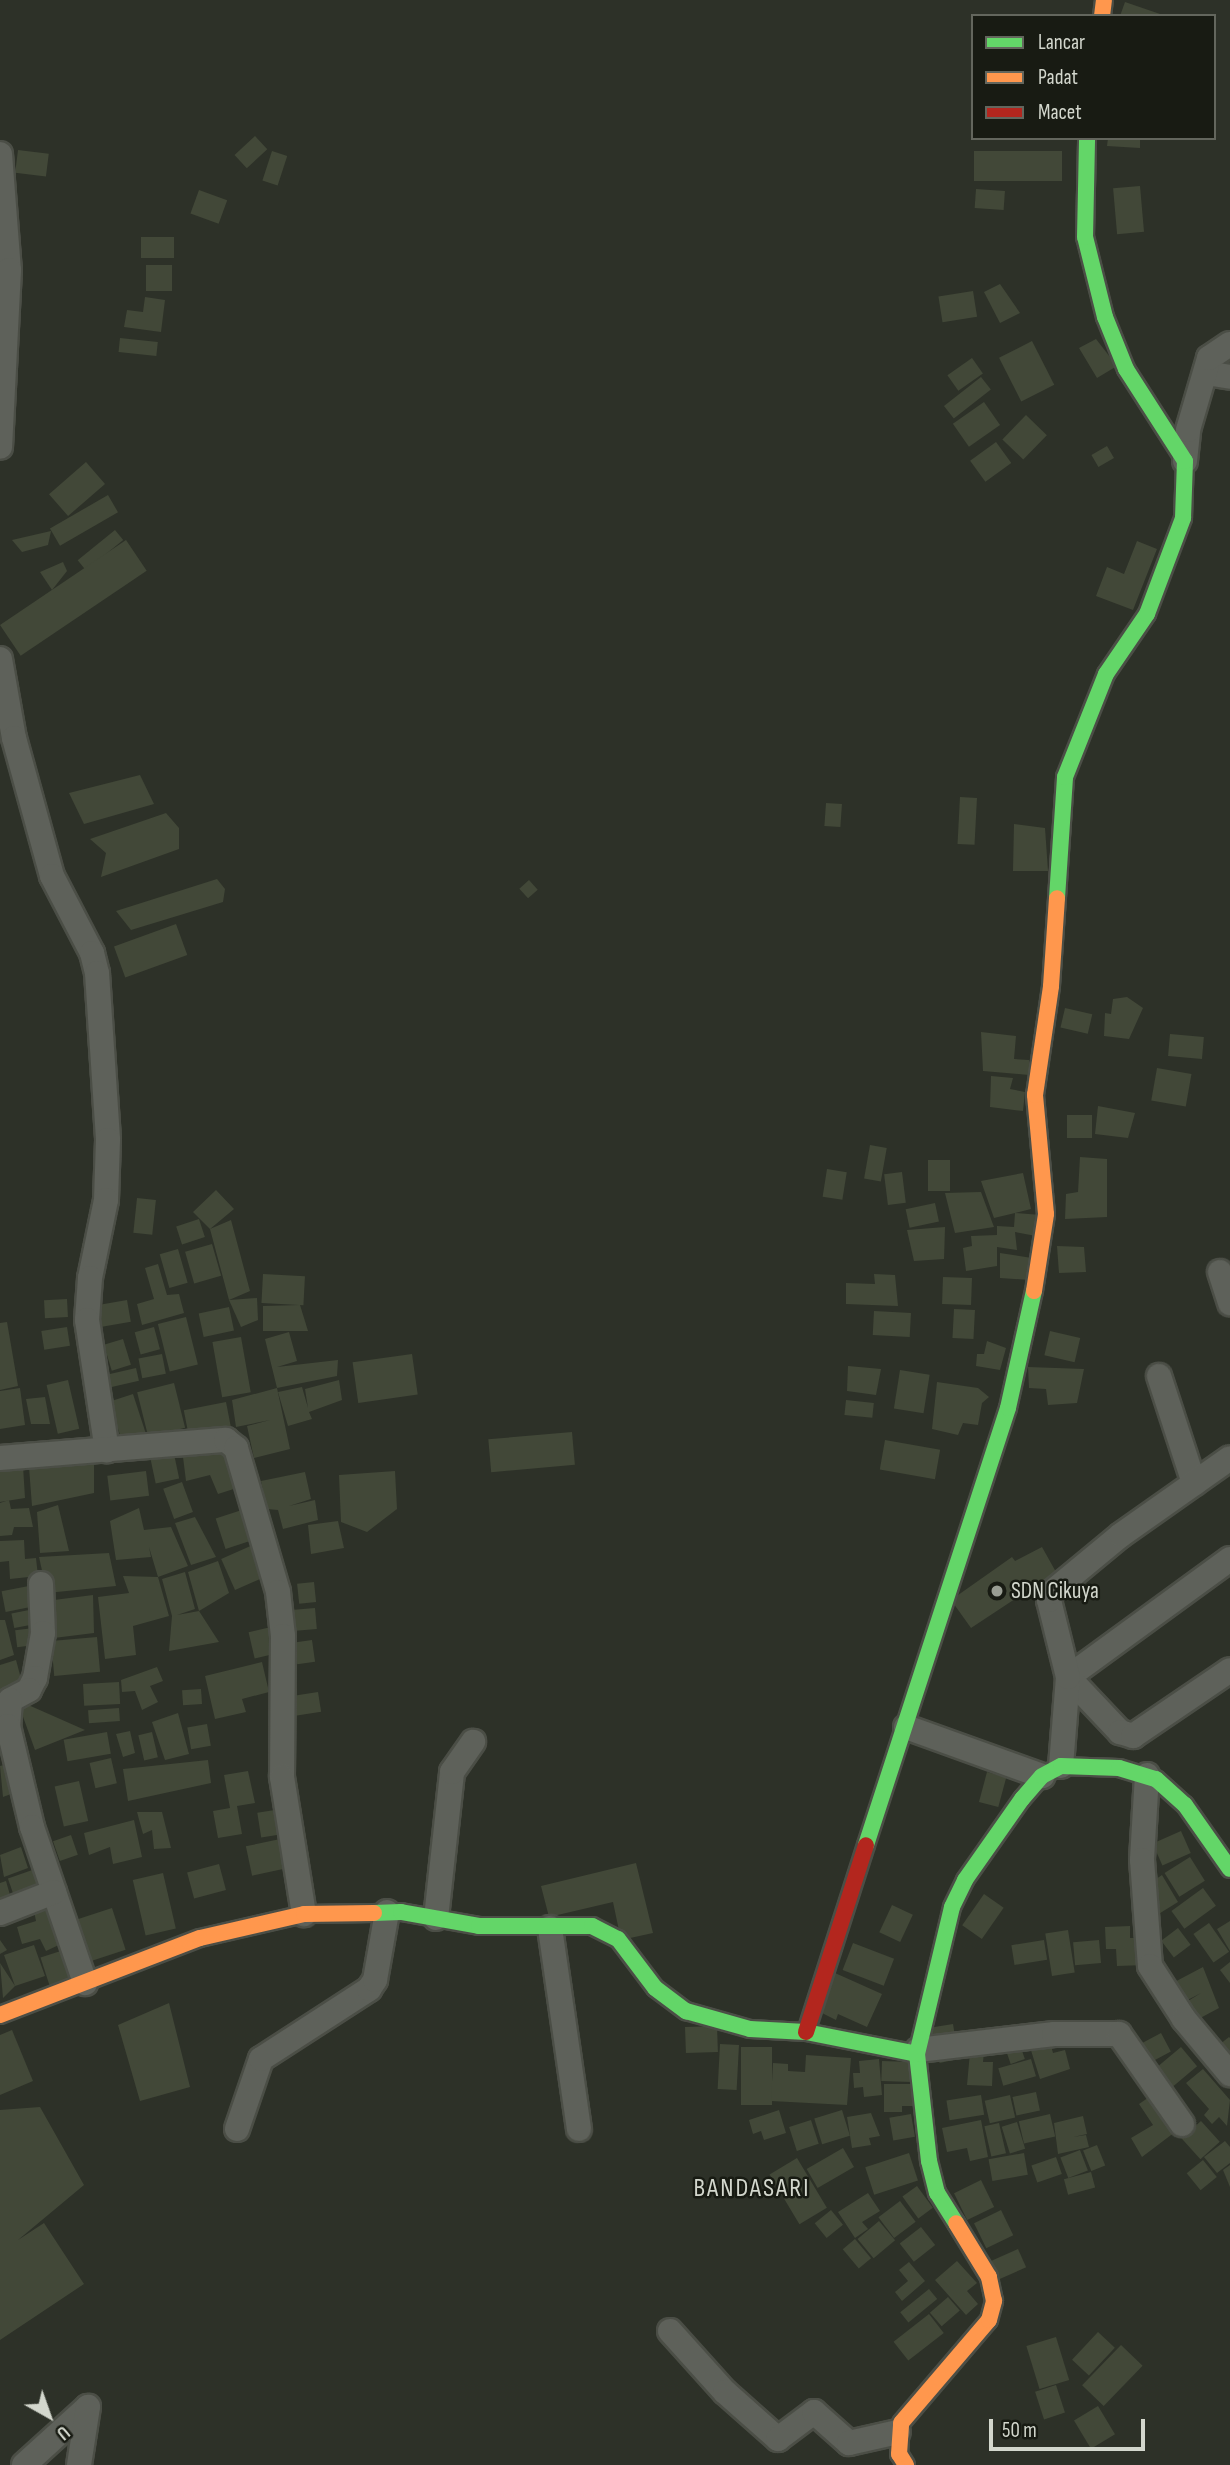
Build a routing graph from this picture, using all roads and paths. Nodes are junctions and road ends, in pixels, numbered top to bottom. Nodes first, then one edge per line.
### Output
1 (1087, 140) edge
2 (0, 154) edge
3 (1230, 344) edge
4 (1218, 375) edge
5 (0, 447) edge
6 (1185, 461) junction
7 (0, 659) edge
8 (1220, 1272) dead end
9 (1230, 1303) edge
10 (1159, 1376) dead end
11 (107, 1450) junction
12 (0, 1458) edge
13 (1230, 1458) edge
14 (1194, 1483) junction
15 (1230, 1559) edge
16 (41, 1584) dead end
17 (1230, 1670) edge
18 (1068, 1677) junction
19 (906, 1727) junction
20 (473, 1742) dead end
21 (1052, 1771) junction
22 (1147, 1775) junction
23 (1230, 1869) edge
24 (54, 1892) junction
25 (387, 1912) junction
26 (0, 1913) edge
27 (304, 1914) junction
28 (436, 1918) junction
29 (550, 1928) junction
30 (85, 1983) junction
31 (0, 2015) edge
32 (806, 2032) junction
33 (918, 2052) junction
34 (1230, 2074) edge
35 (1182, 2124) dead end
36 (237, 2129) dead end
37 (579, 2129) dead end
38 (670, 2331) dead end
39 (898, 2432) junction
40 (24, 2465) edge
41 (79, 2465) edge
42 (906, 2465) edge

1 - 6 street
2 - 5 street
3 - 4 street
4 - 6 street
6 - 19 street
7 - 11 street
8 - 9 street
10 - 14 street
11 - 12 street
11 - 27 street
13 - 14 street
14 - 18 street
15 - 18 street
16 - 24 street
17 - 18 street
18 - 21 street
19 - 21 street
19 - 32 street
20 - 28 street
21 - 22 street
21 - 33 street
22 - 23 street
22 - 34 street
24 - 26 street
24 - 30 street
25 - 27 street
25 - 28 street
25 - 36 street
27 - 30 street
28 - 29 street
29 - 32 street
29 - 37 street
30 - 31 street
32 - 33 street
33 - 35 street
33 - 39 street
38 - 39 street
39 - 42 street
40 - 41 street

